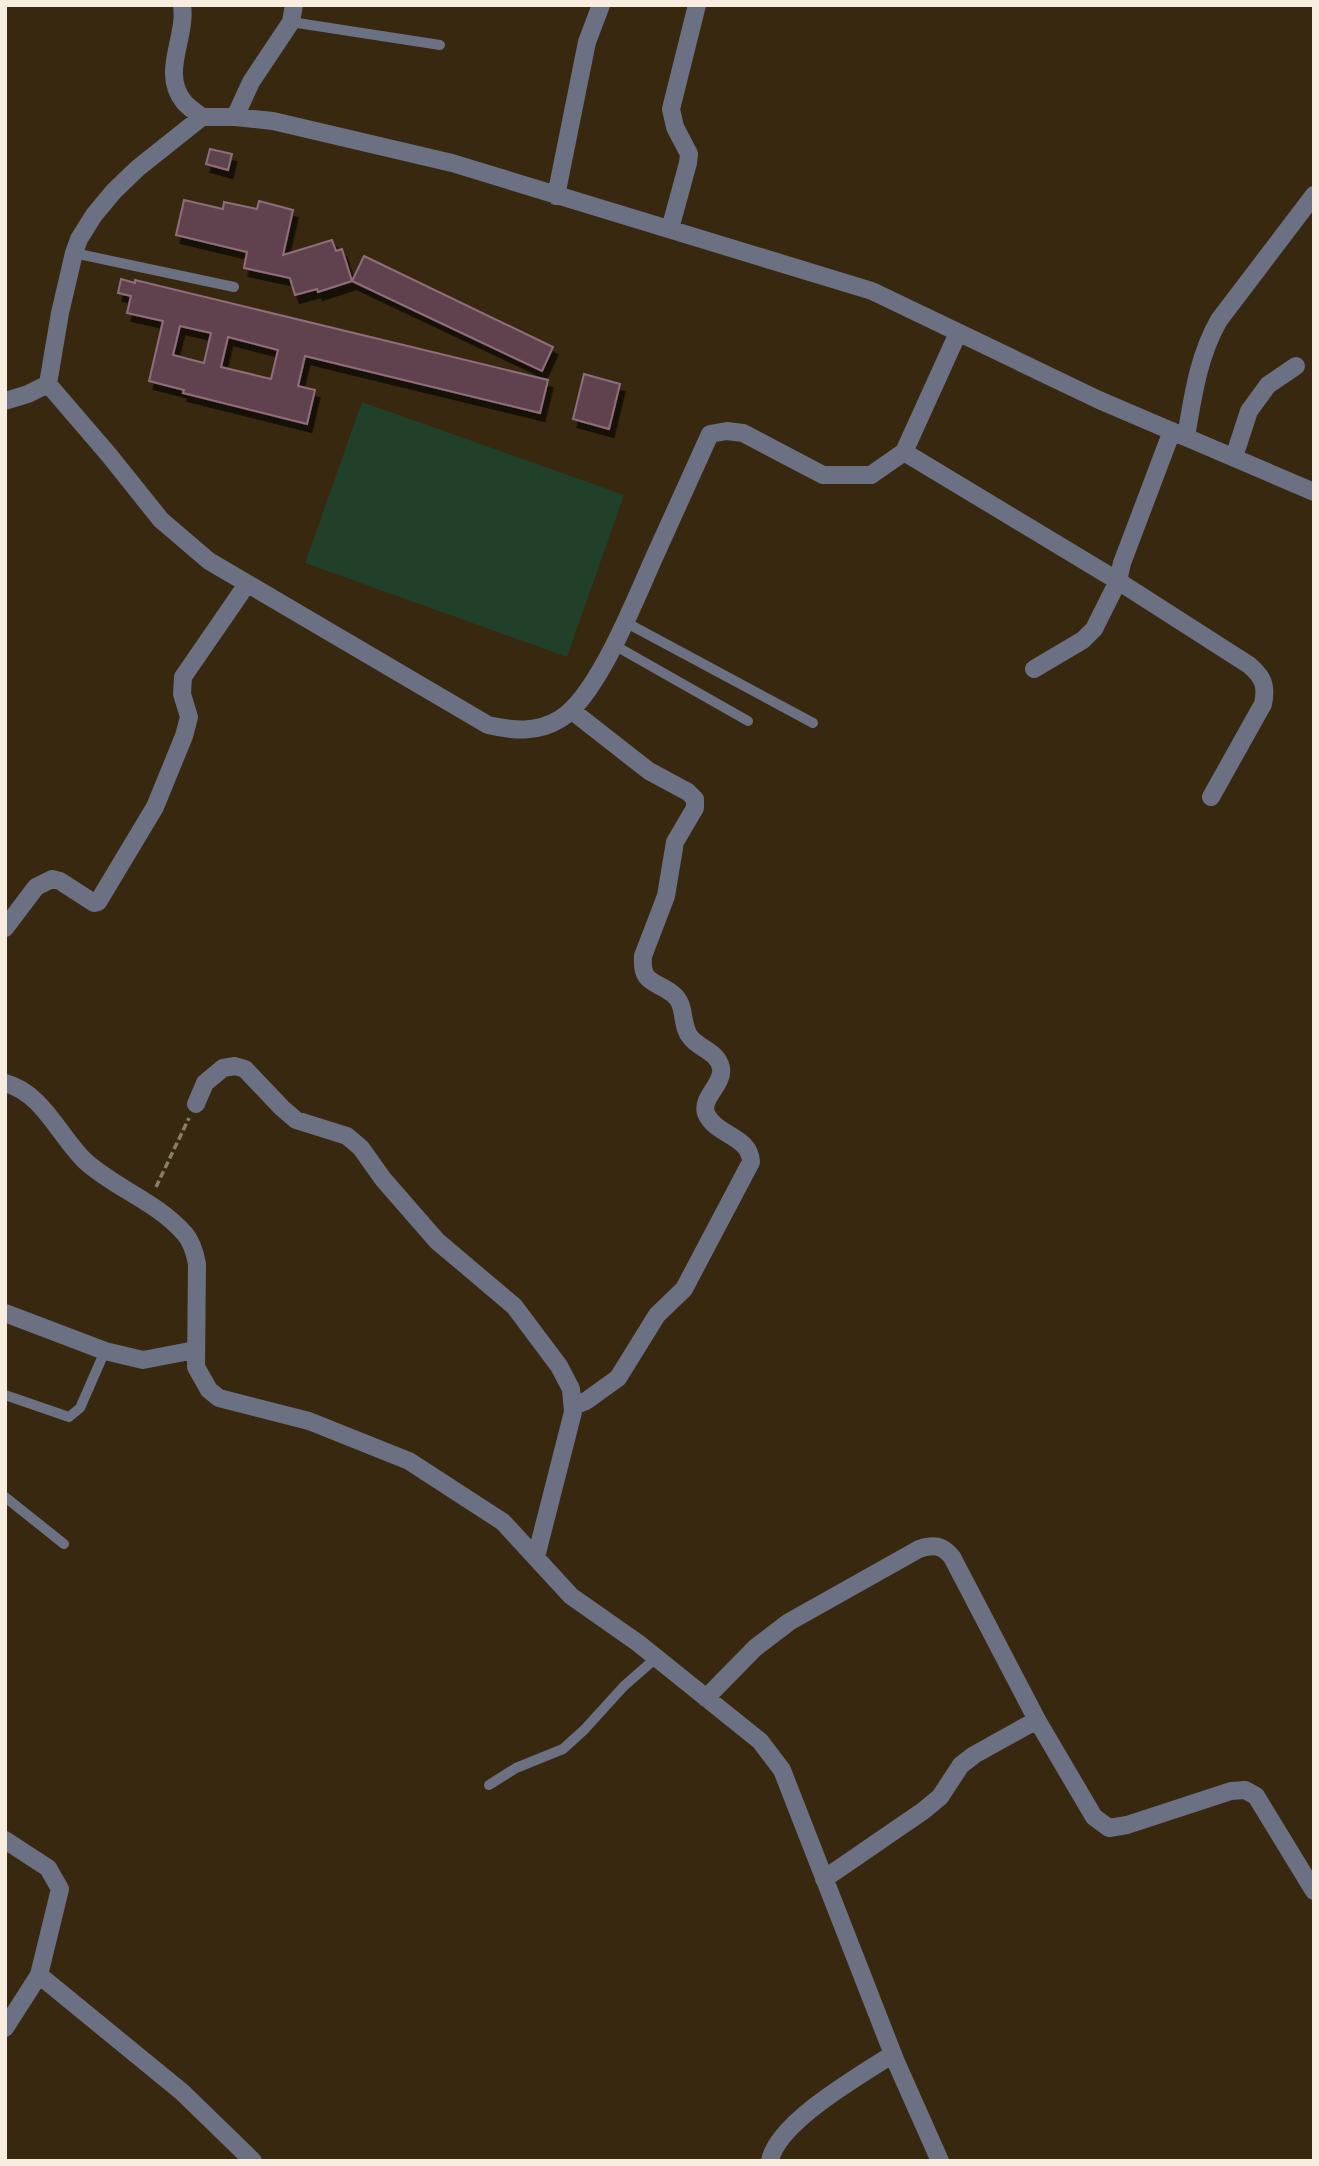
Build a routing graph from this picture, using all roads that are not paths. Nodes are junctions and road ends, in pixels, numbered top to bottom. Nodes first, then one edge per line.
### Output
1 (182, 5) edge
2 (601, 5) edge
3 (697, 5) edge
4 (293, 14) edge
5 (440, 45) dead end
6 (202, 117) junction
7 (235, 117) junction
8 (1314, 195) edge
9 (556, 196) junction
10 (670, 229) junction
11 (74, 253) junction
12 (234, 287) dead end
13 (958, 333) junction
14 (1296, 366) dead end
15 (48, 384) junction
16 (6, 401) edge
17 (1179, 434) junction
18 (904, 452) junction
19 (1234, 457) junction
20 (1314, 492) edge
21 (1118, 581) junction
22 (247, 584) junction
23 (625, 622) junction
24 (614, 645) junction
25 (1034, 669) dead end
26 (571, 710) junction
27 (748, 722) dead end
28 (813, 723) dead end
29 (1211, 797) dead end
30 (5, 928) edge
31 (5, 1083) edge
32 (196, 1104) road end
33 (5, 1313) edge
34 (195, 1350) junction
35 (104, 1352) junction
36 (5, 1395) edge
37 (573, 1406) junction
38 (5, 1497) edge
39 (64, 1544) dead end
40 (536, 1557) junction
41 (656, 1658) junction
42 (706, 1698) junction
43 (1037, 1720) junction
44 (489, 1785) dead end
45 (5, 1840) edge
46 (824, 1879) junction
47 (1313, 1886) edge
48 (39, 1975) junction
49 (5, 2028) edge
50 (893, 2054) junction
51 (253, 2161) edge
52 (770, 2161) edge
53 (940, 2161) edge

1 - 6 street
2 - 9 street
3 - 10 street
4 - 5 lane
4 - 7 street
6 - 7 street
6 - 11 street
7 - 9 street
8 - 17 street
9 - 10 street
10 - 13 street
11 - 12 lane
11 - 15 street
13 - 17 street
13 - 18 street
14 - 19 street
15 - 16 street
15 - 22 street
17 - 19 street
17 - 21 street
18 - 21 street
18 - 23 street
19 - 20 street
21 - 25 street
21 - 29 street
22 - 26 street
22 - 30 street
23 - 24 street
23 - 28 lane
24 - 26 street
24 - 27 lane
26 - 37 street
31 - 34 street
32 - 37 street
33 - 35 street
34 - 35 street
34 - 40 street
35 - 36 lane
37 - 40 street
38 - 39 lane
40 - 41 street
41 - 42 street
41 - 44 lane
42 - 43 street
42 - 46 street
43 - 46 street
43 - 47 street
45 - 48 street
46 - 50 street
48 - 49 street
48 - 51 street
50 - 52 street
50 - 53 street

